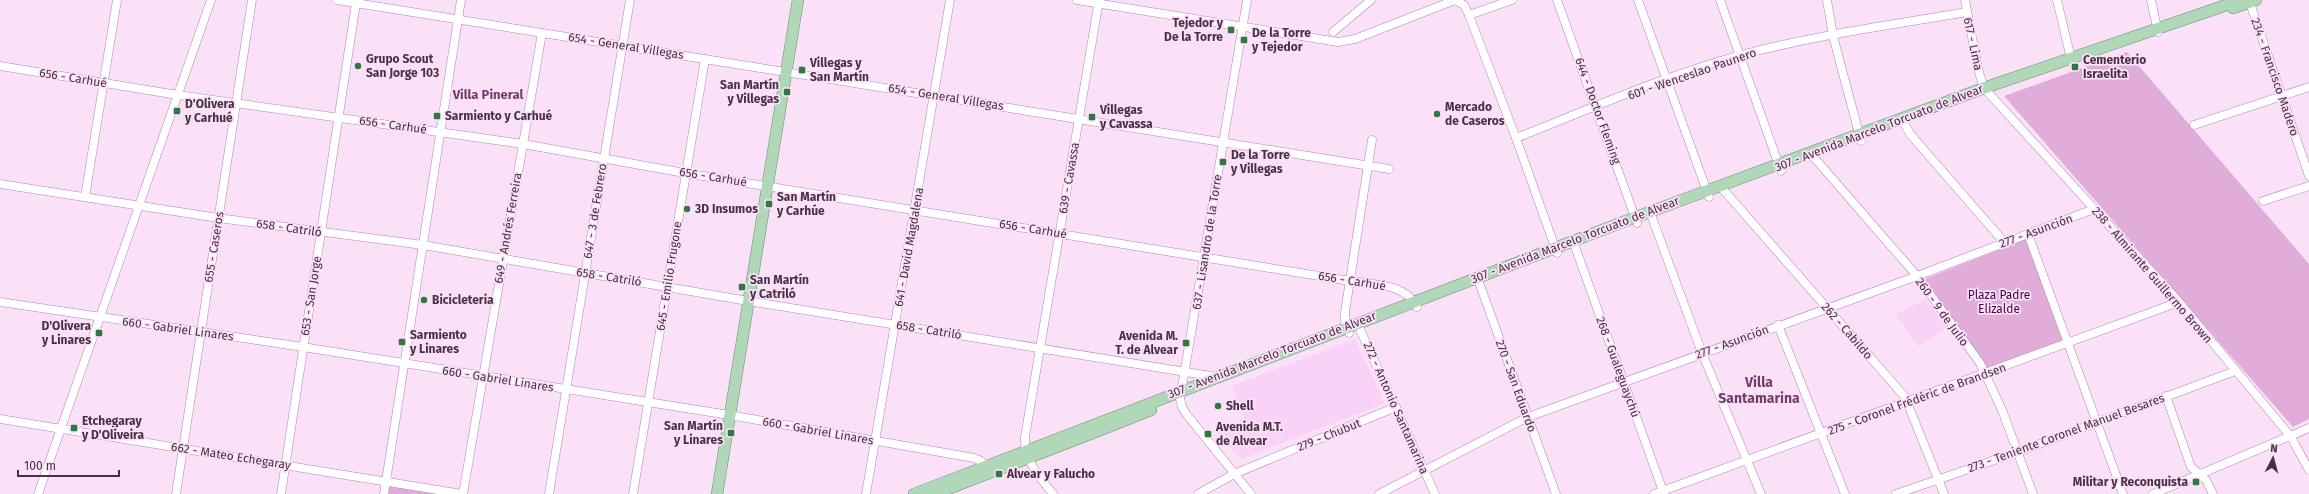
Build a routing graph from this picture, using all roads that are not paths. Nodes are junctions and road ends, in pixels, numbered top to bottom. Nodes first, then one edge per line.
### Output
1 (117, 0) edge
2 (211, 0) edge
3 (252, 0) edge
4 (337, 0) edge
5 (461, 0) edge
6 (630, 0) edge
7 (798, 0) edge
8 (950, 0) edge
9 (1076, 0) edge
10 (1247, 0) edge
11 (1370, 0) edge
12 (1455, 0) edge
13 (1512, 0) edge
14 (1557, 0) edge
15 (1638, 0) edge
16 (1720, 0) edge
17 (1827, 0) edge
18 (1965, 0) edge
19 (2057, 0) edge
20 (2151, 0) edge
21 (2249, 1) edge
22 (1099, 2) edge
23 (356, 3) junction
24 (1967, 12) junction
25 (1469, 15) junction
26 (458, 19) junction
27 (1243, 27) junction
28 (2157, 31) junction
29 (1333, 32) dead end
30 (542, 33) junction
31 (1833, 36) junction
32 (624, 47) junction
33 (1740, 55) junction
34 (705, 59) junction
35 (2071, 61) junction
36 (0, 66) edge
37 (786, 72) junction
38 (1668, 80) junction
39 (103, 83) junction
40 (2309, 87) edge
41 (1986, 90) junction
42 (178, 95) junction
43 (934, 95) junction
44 (2282, 96) junction
45 (235, 103) junction
46 (1597, 107) junction
47 (339, 117) junction
48 (1079, 120) junction
49 (1903, 122) junction
50 (2194, 125) dead end
51 (441, 131) junction
52 (1516, 138) junction
53 (1860, 138) junction
54 (1372, 140) dead end
55 (1224, 142) junction
56 (523, 144) junction
57 (1813, 156) junction
58 (603, 159) junction
59 (1367, 166) junction
60 (1780, 168) junction
61 (1389, 169) dead end
62 (685, 173) junction
63 (2309, 176) edge
64 (0, 184) edge
65 (767, 186) junction
66 (2309, 186) edge
67 (1722, 189) junction
68 (1708, 194) junction
69 (85, 197) junction
70 (2263, 202) dead end
71 (138, 206) junction
72 (2094, 209) junction
73 (916, 210) junction
74 (1651, 215) junction
75 (218, 218) junction
76 (1636, 220) junction
77 (321, 232) junction
78 (1060, 233) junction
79 (2028, 234) junction
80 (2004, 242) junction
81 (1574, 244) junction
82 (423, 245) junction
83 (1556, 250) junction
84 (1205, 258) junction
85 (503, 260) junction
86 (585, 273) junction
87 (1916, 276) junction
88 (1478, 280) junction
89 (1350, 281) junction
90 (667, 287) junction
91 (748, 300) junction
92 (0, 302) edge
93 (2179, 302) junction
94 (1415, 304) junction
95 (1826, 308) junction
96 (100, 318) junction
97 (895, 324) junction
98 (1778, 325) junction
99 (1353, 328) junction
100 (201, 333) junction
101 (2068, 344) junction
102 (303, 347) junction
103 (1042, 348) junction
104 (1702, 353) junction
105 (404, 364) junction
106 (2235, 371) junction
107 (1185, 372) junction
108 (1986, 374) junction
109 (484, 377) junction
110 (1217, 377) junction
111 (1623, 382) junction
112 (566, 390) junction
113 (1181, 394) junction
114 (2166, 396) junction
115 (1909, 402) junction
116 (648, 403) junction
117 (1396, 407) junction
118 (729, 415) junction
119 (1528, 417) junction
120 (0, 419) edge
121 (2096, 422) junction
122 (2309, 428) edge
123 (61, 429) junction
124 (1822, 433) junction
125 (2291, 437) junction
126 (875, 441) junction
127 (183, 448) junction
128 (2018, 452) junction
129 (1027, 455) junction
130 (1747, 460) junction
131 (285, 465) junction
132 (987, 469) junction
133 (1424, 470) junction
134 (2309, 470) edge
135 (1234, 474) junction
136 (2200, 475) junction
137 (1939, 479) junction
138 (386, 481) junction
139 (1663, 492) edge
140 (38, 494) edge
141 (176, 494) edge
142 (281, 494) edge
143 (384, 494) edge
144 (462, 494) edge
145 (549, 494) edge
146 (633, 494) edge
147 (717, 494) edge
148 (866, 494) edge
149 (914, 494) edge
150 (935, 494) edge
151 (1053, 494) edge
152 (1198, 494) edge
153 (1251, 494) edge
154 (1378, 494) edge
155 (1435, 494) edge
156 (1556, 494) edge
157 (1654, 494) edge
158 (1761, 494) edge
159 (1845, 494) edge
160 (1896, 494) edge
161 (1944, 494) edge
162 (2033, 494) edge
163 (2122, 494) edge
164 (2153, 494) edge
165 (2213, 494) edge

1 - 39 street
2 - 42 street
3 - 45 street, 655 - Caseros
4 - 23 street, 654 - General Villegas
5 - 26 street
6 - 32 street, 647 - 3 de Febrero
7 - 37 main road
8 - 43 street, 641 - David Magdalena
9 - 22 street
10 - 27 street, 637 - Lisandro de la Torre
11 - 29 street
12 - 25 street
12 - 27 street
13 - 25 street
14 - 46 street, 644 - Doctor Fleming
15 - 38 street
16 - 33 street
17 - 31 street
18 - 24 street, 617 - Lima
19 - 35 street
20 - 28 street
21 - 28 main road, 307 - Avenida Marcelo Torcuato de Alvear
21 - 44 street, 234 - Francisco Madero
22 - 27 street
22 - 48 street, 639 - Cavassa
23 - 26 street, 654 - General Villegas
23 - 47 street, 653 - San Jorge
24 - 31 street, 601 - Wenceslao Paunero
24 - 41 street, 617 - Lima
25 - 52 street
26 - 30 street, 654 - General Villegas
26 - 51 street
27 - 55 street, 637 - Lisandro de la Torre
28 - 35 main road, 307 - Avenida Marcelo Torcuato de Alvear
30 - 32 street, 654 - General Villegas
30 - 56 street, 649 - Andrés Ferreira
31 - 33 street, 601 - Wenceslao Paunero
31 - 53 street
32 - 34 street, 654 - General Villegas
32 - 58 street, 647 - 3 de Febrero
33 - 38 street, 601 - Wenceslao Paunero
33 - 60 street
34 - 37 street, 654 - General Villegas
34 - 62 street, 645 - Emilio Frugone
35 - 41 main road, 307 - Avenida Marcelo Torcuato de Alvear
36 - 39 street, 656 - Carhué
37 - 43 street, 654 - General Villegas
37 - 65 main road
38 - 46 street, 601 - Wenceslao Paunero
38 - 68 street
39 - 42 street, 656 - Carhué
39 - 69 street
40 - 44 street
41 - 49 main road, 307 - Avenida Marcelo Torcuato de Alvear
41 - 72 street, 238 - Almirante Guillermo Brown
42 - 45 street, 656 - Carhué
42 - 71 street
43 - 48 street, 654 - General Villegas
43 - 73 street, 641 - David Magdalena
44 - 50 street
44 - 63 street, 234 - Francisco Madero
45 - 47 street, 656 - Carhué
45 - 75 street, 655 - Caseros
46 - 52 street, 601 - Wenceslao Paunero
46 - 76 street, 644 - Doctor Fleming
47 - 51 street, 656 - Carhué
47 - 77 street, 653 - San Jorge
48 - 55 street, 654 - General Villegas
48 - 78 street, 639 - Cavassa
49 - 53 main road, 307 - Avenida Marcelo Torcuato de Alvear
49 - 80 street
51 - 56 street, 656 - Carhué
51 - 82 street
52 - 83 street
53 - 57 main road, 307 - Avenida Marcelo Torcuato de Alvear
54 - 59 street
55 - 59 street, 654 - General Villegas
55 - 84 street, 637 - Lisandro de la Torre
56 - 58 street, 656 - Carhué
56 - 85 street, 649 - Andrés Ferreira
57 - 60 main road, 307 - Avenida Marcelo Torcuato de Alvear
57 - 87 street, 260 - 9 de Julio
58 - 62 street, 656 - Carhué
58 - 86 street, 647 - 3 de Febrero
59 - 61 street, 654 - General Villegas
59 - 89 street
60 - 67 main road, 307 - Avenida Marcelo Torcuato de Alvear
62 - 65 street, 656 - Carhué
62 - 90 street, 645 - Emilio Frugone
64 - 69 street, 658 - Catriló
65 - 73 street, 656 - Carhué
65 - 91 main road
66 - 70 street
67 - 68 main road, 307 - Avenida Marcelo Torcuato de Alvear
67 - 95 street, 262 - Cabildo
68 - 74 main road, 307 - Avenida Marcelo Torcuato de Alvear
69 - 71 street, 658 - Catriló
71 - 75 street, 658 - Catriló
71 - 96 street
72 - 79 street, 277 - Asunción
72 - 93 street, 238 - Almirante Guillermo Brown
73 - 78 street, 656 - Carhué
73 - 97 street, 641 - David Magdalena
74 - 76 main road, 307 - Avenida Marcelo Torcuato de Alvear
74 - 104 street
75 - 77 street, 658 - Catriló
75 - 100 street, 655 - Caseros
76 - 81 main road, 307 - Avenida Marcelo Torcuato de Alvear
77 - 82 street, 658 - Catriló
77 - 102 street, 653 - San Jorge
78 - 84 street, 656 - Carhué
78 - 103 street, 639 - Cavassa
79 - 80 street, 277 - Asunción
79 - 101 street
80 - 87 street, 277 - Asunción
81 - 83 main road, 307 - Avenida Marcelo Torcuato de Alvear
81 - 111 street, 268 - Gualeguaychú
82 - 85 street, 658 - Catriló
82 - 105 street
83 - 88 main road, 307 - Avenida Marcelo Torcuato de Alvear
84 - 89 street, 656 - Carhué
84 - 107 street, 637 - Lisandro de la Torre
85 - 86 street, 658 - Catriló
85 - 109 street, 649 - Andrés Ferreira
86 - 90 street, 658 - Catriló
86 - 112 street, 647 - 3 de Febrero
87 - 95 street, 277 - Asunción
87 - 108 street, 260 - 9 de Julio
88 - 94 main road, 307 - Avenida Marcelo Torcuato de Alvear
88 - 119 street, 270 - San Eduardo
89 - 94 street, 656 - Carhué
89 - 99 street
90 - 91 street, 658 - Catriló
90 - 116 street, 645 - Emilio Frugone
91 - 97 street, 658 - Catriló
91 - 118 main road
92 - 96 street, 660 - Gabriel Linares
93 - 101 street, 275 - Coronel Frédéric de Brandsen
93 - 106 street, 238 - Almirante Guillermo Brown
94 - 99 main road, 307 - Avenida Marcelo Torcuato de Alvear
95 - 98 street, 277 - Asunción
95 - 115 street, 262 - Cabildo
96 - 100 street, 660 - Gabriel Linares
96 - 123 street
97 - 103 street, 658 - Catriló
97 - 126 street, 641 - David Magdalena
98 - 104 street, 277 - Asunción
98 - 124 street
99 - 110 main road, 307 - Avenida Marcelo Torcuato de Alvear
99 - 113 main road, 307 - Avenida Marcelo Torcuato de Alvear
99 - 117 street, 272 - Antonio Santamarina
100 - 102 street, 660 - Gabriel Linares
100 - 127 street, 655 - Caseros
101 - 108 street, 275 - Coronel Frédéric de Brandsen
101 - 121 street
102 - 105 street, 660 - Gabriel Linares
102 - 131 street, 653 - San Jorge
103 - 107 street, 658 - Catriló
103 - 129 street, 639 - Cavassa
104 - 111 street, 277 - Asunción
104 - 130 street
105 - 109 street, 660 - Gabriel Linares
105 - 138 street
106 - 114 street, 273 - Teniente Coronel Manuel Besares
106 - 125 street, 238 - Almirante Guillermo Brown
107 - 110 street, 658 - Catriló
107 - 113 street, 637 - Lisandro de la Torre
108 - 115 street, 275 - Coronel Frédéric de Brandsen
108 - 128 street, 260 - 9 de Julio
109 - 112 street, 660 - Gabriel Linares
109 - 144 street, 649 - Andrés Ferreira
110 - 113 main road, 307 - Avenida Marcelo Torcuato de Alvear
111 - 119 street, 277 - Asunción
111 - 139 street, 268 - Gualeguaychú
112 - 116 street, 660 - Gabriel Linares
112 - 145 street, 647 - 3 de Febrero
113 - 129 main road, 307 - Avenida Marcelo Torcuato de Alvear
113 - 135 street
114 - 121 street, 273 - Teniente Coronel Manuel Besares
114 - 136 street
115 - 124 street, 275 - Coronel Frédéric de Brandsen
115 - 137 street, 262 - Cabildo
116 - 118 street, 660 - Gabriel Linares
116 - 146 street, 645 - Emilio Frugone
117 - 133 street, 272 - Antonio Santamarina
117 - 135 street, 279 - Chubut
118 - 126 street, 660 - Gabriel Linares
118 - 147 main road
119 - 133 street, 277 - Asunción
119 - 156 street, 270 - San Eduardo
120 - 123 street, 662 - Mateo Echegaray
121 - 128 street, 273 - Teniente Coronel Manuel Besares
121 - 163 street
122 - 125 street
123 - 127 street, 662 - Mateo Echegaray
123 - 140 street
124 - 130 street, 275 - Coronel Frédéric de Brandsen
124 - 159 street
125 - 134 street, 238 - Almirante Guillermo Brown
125 - 136 street
126 - 132 street, 660 - Gabriel Linares
126 - 148 street, 641 - David Magdalena
127 - 131 street, 662 - Mateo Echegaray
127 - 141 street, 655 - Caseros
128 - 137 street, 273 - Teniente Coronel Manuel Besares
128 - 162 street, 260 - 9 de Julio
129 - 132 main road, 307 - Avenida Marcelo Torcuato de Alvear
129 - 151 street
130 - 139 street, 275 - Coronel Frédéric de Brandsen
130 - 158 street
131 - 138 street, 662 - Mateo Echegaray
131 - 142 street, 653 - San Jorge
132 - 149 main road, 307 - Avenida Marcelo Torcuato de Alvear
132 - 150 main road, 307 - Avenida Marcelo Torcuato de Alvear
133 - 154 street, 277 - Asunción
133 - 155 street, 272 - Antonio Santamarina
135 - 152 street, 279 - Chubut
135 - 153 street
136 - 164 street
136 - 165 street
137 - 160 street, 273 - Teniente Coronel Manuel Besares
137 - 161 street, 262 - Cabildo
138 - 143 street
138 - 144 street, 662 - Mateo Echegaray
139 - 157 street, 275 - Coronel Frédéric de Brandsen

